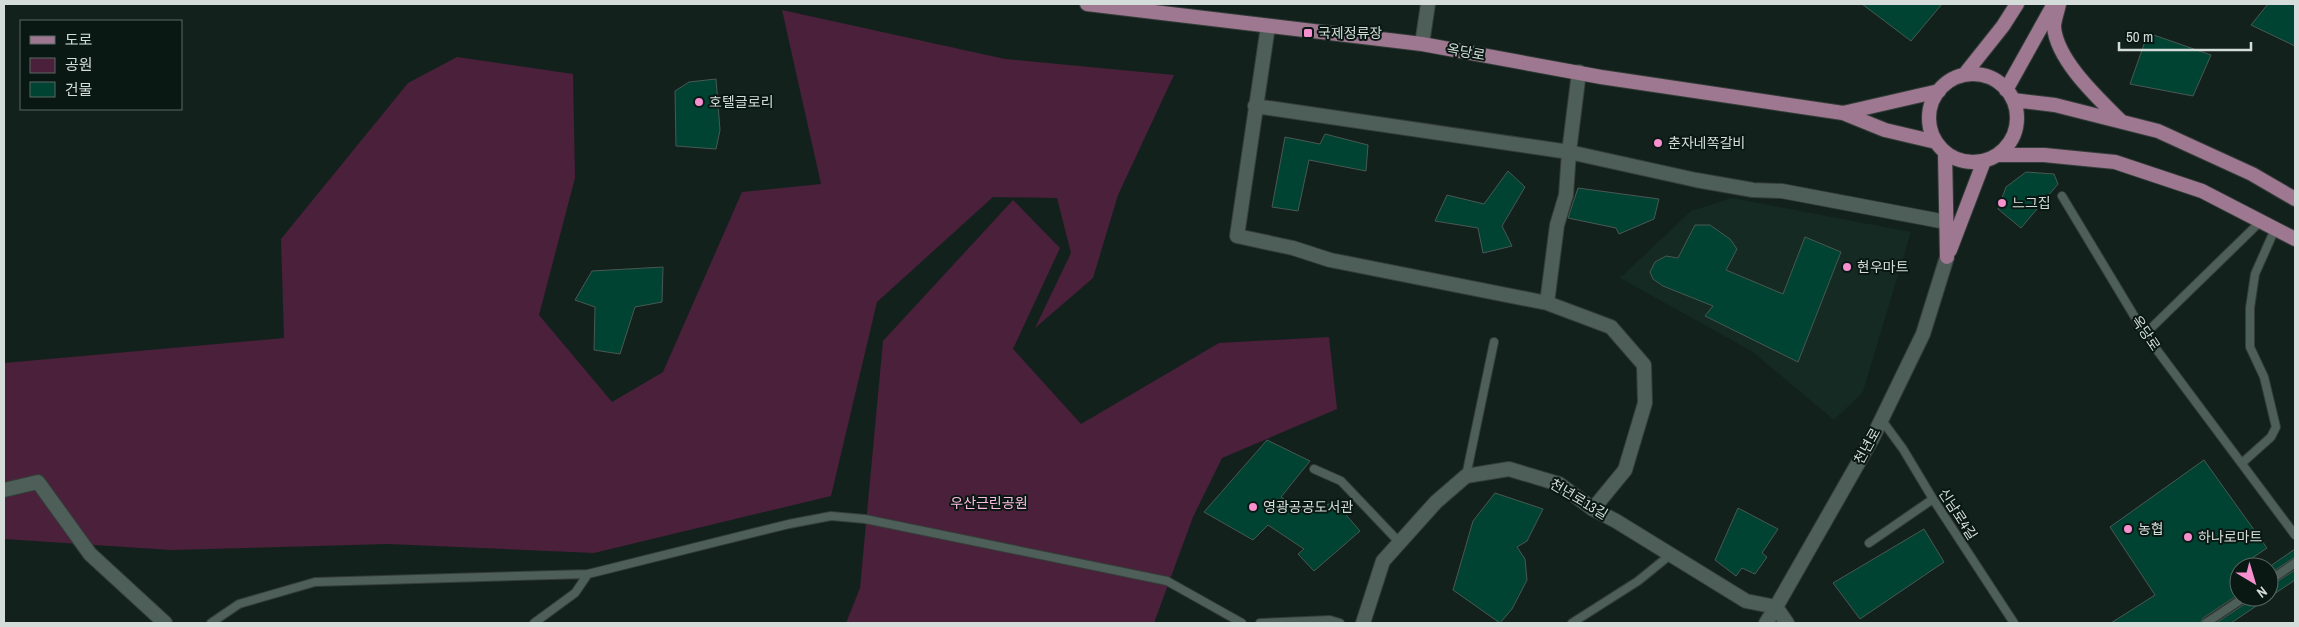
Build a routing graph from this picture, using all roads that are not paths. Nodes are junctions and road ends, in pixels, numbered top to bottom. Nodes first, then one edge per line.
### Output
1 (1087, 4) edge
2 (1428, 4) edge
3 (2017, 4) edge
4 (2054, 4) edge
5 (2059, 4) edge
6 (1268, 26) junction
7 (1422, 44) junction
8 (1579, 72) junction
9 (1964, 75) junction
10 (1939, 91) junction
11 (2010, 95) junction
12 (1256, 106) junction
13 (1843, 113) junction
14 (2122, 122) junction
15 (1940, 147) junction
16 (1569, 152) junction
17 (1990, 158) junction
18 (2062, 196) dead end
19 (2295, 199) edge
20 (2261, 221) junction
21 (1946, 222) junction
22 (2275, 228) junction
23 (2295, 239) edge
24 (1947, 257) junction
25 (1547, 303) junction
26 (2145, 334) junction
27 (1494, 342) dead end
28 (1881, 419) junction
29 (2242, 463) junction
30 (1314, 469) dead end
31 (1466, 476) junction
32 (4, 490) edge
33 (1933, 499) junction
34 (1593, 509) junction
35 (2295, 535) edge
36 (1400, 542) junction
37 (1869, 544) dead end
38 (1670, 555) junction
39 (2295, 563) edge
40 (588, 574) junction
41 (2279, 574) edge
42 (1776, 607) junction
43 (2230, 607) edge
44 (165, 623) edge
45 (211, 623) edge
46 (534, 623) edge
47 (1242, 623) edge
48 (1260, 623) edge
49 (1340, 623) edge
50 (1363, 623) edge
51 (1572, 623) edge
52 (1766, 623) edge
53 (1787, 623) edge
54 (2014, 623) edge
55 (2206, 623) edge

1 - 6 main road, 옥당로
2 - 7 street
3 - 9 main road
4 - 11 main road
5 - 14 main road
6 - 7 main road, 옥당로
6 - 12 street
7 - 8 main road, 옥당로
8 - 13 main road, 옥당로
8 - 16 street
9 - 10 main road
9 - 11 main road
10 - 13 main road
10 - 15 main road
11 - 14 main road
11 - 17 main road
12 - 16 street
12 - 25 street
13 - 15 main road
14 - 19 main road
15 - 17 main road
15 - 21 main road
16 - 21 street
16 - 25 street
17 - 20 main road
17 - 24 main road
18 - 26 lane, 옥당로
20 - 22 main road
20 - 26 lane
21 - 24 main road
22 - 23 main road
22 - 29 lane
24 - 28 street, 천년로
25 - 34 street
26 - 29 lane, 옥당로
27 - 31 lane
28 - 33 lane, 신남로4길
28 - 42 street, 천년로
29 - 35 lane, 옥당로
30 - 36 lane
31 - 34 street, 천년로13길
31 - 36 street
32 - 44 street
33 - 37 lane
33 - 54 lane, 신남로4길
34 - 38 street, 천년로13길
36 - 50 street
38 - 42 street, 천년로13길
38 - 51 lane
39 - 41 lane
40 - 45 lane
40 - 46 lane
40 - 47 lane
42 - 52 street
42 - 53 street
43 - 55 lane
48 - 49 lane

